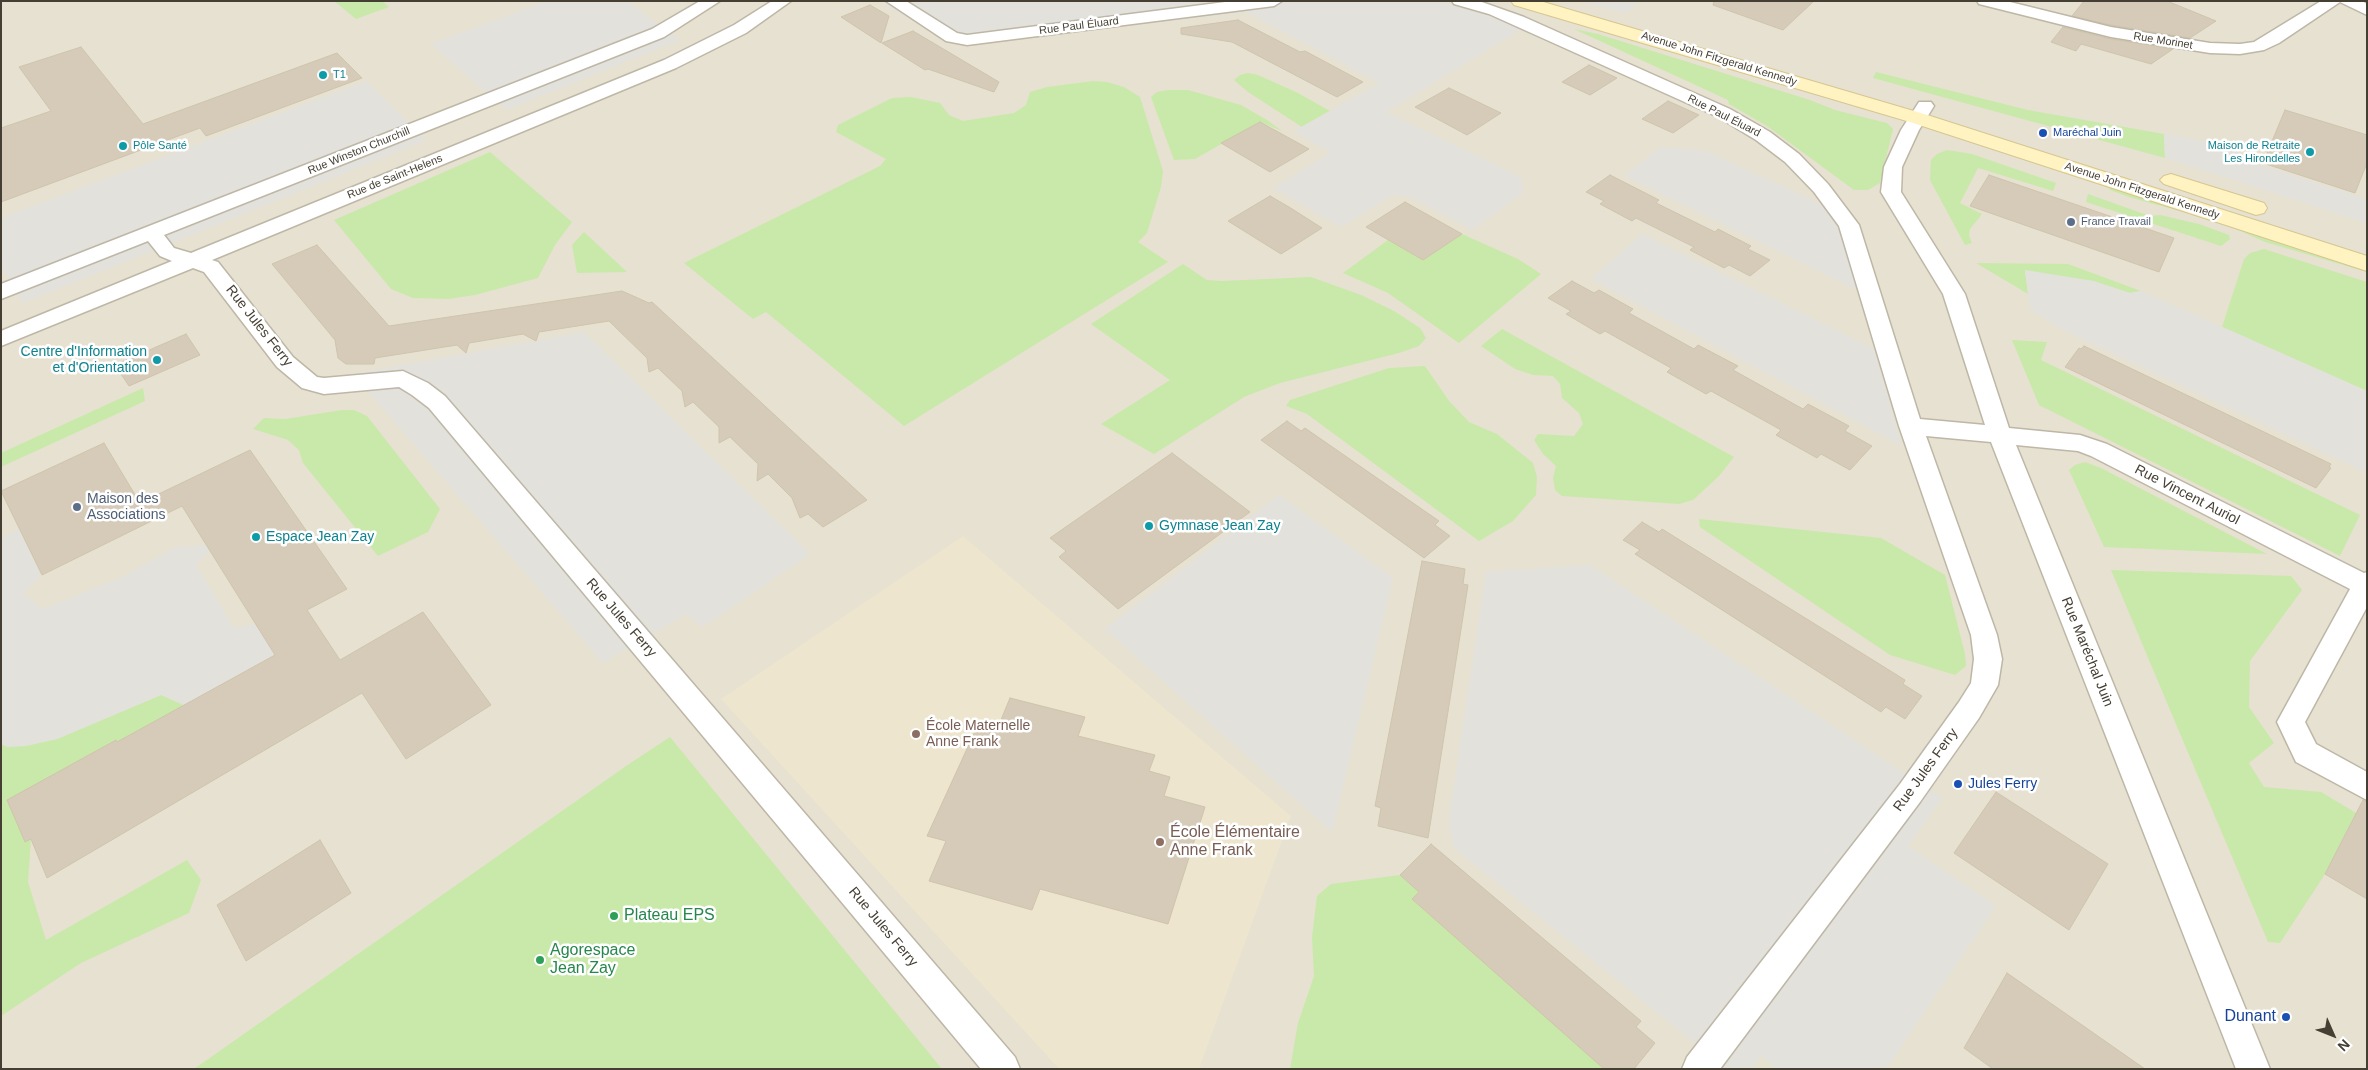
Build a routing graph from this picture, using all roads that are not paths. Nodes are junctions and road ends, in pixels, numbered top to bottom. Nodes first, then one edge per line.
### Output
1 (712, 1) edge
2 (783, 1) edge
3 (894, 1) edge
4 (1274, 1) edge
5 (1460, 1) edge
6 (1520, 1) edge
7 (1560, 1) edge
8 (1985, 1) edge
9 (2333, 1) edge
10 (2348, 1) edge
11 (2367, 10) edge
12 (1927, 114) junction
13 (2235, 201) junction
14 (2245, 225) junction
15 (152, 233) junction
16 (2367, 245) edge
17 (193, 260) junction
18 (2367, 263) edge
19 (1, 292) edge
20 (1, 340) edge
21 (1911, 426) junction
22 (2000, 435) junction
23 (2366, 583) edge
24 (2367, 787) edge
25 (1003, 1069) edge
26 (1698, 1069) edge
27 (2253, 1069) edge

1 - 15 street, Rue Winston Churchill
2 - 17 street, Rue de Saint-Helens
3 - 4 street, Rue Paul Éluard
5 - 21 street, Rue Paul Éluard
6 - 12 main road, Avenue John Fitzgerald Kennedy
7 - 12 main road, Avenue John Fitzgerald Kennedy
8 - 9 street, Rue Morinet
10 - 11 street
12 - 13 main road, Avenue John Fitzgerald Kennedy
12 - 14 main road, Avenue John Fitzgerald Kennedy
12 - 22 street, Rue Maréchal Juin
13 - 14 main road
13 - 16 main road, Avenue John Fitzgerald Kennedy
14 - 18 main road, Avenue John Fitzgerald Kennedy
15 - 17 street, Rue Jules Ferry
15 - 19 street, Rue Winston Churchill
17 - 20 street, Rue de Saint-Helens
17 - 25 street, Rue Jules Ferry
21 - 22 street, Rue Vincent Auriol
21 - 26 street, Rue Jules Ferry
22 - 23 street, Rue Vincent Auriol
22 - 27 street, Rue Maréchal Juin
23 - 24 street, Rue Vincent Auriol

